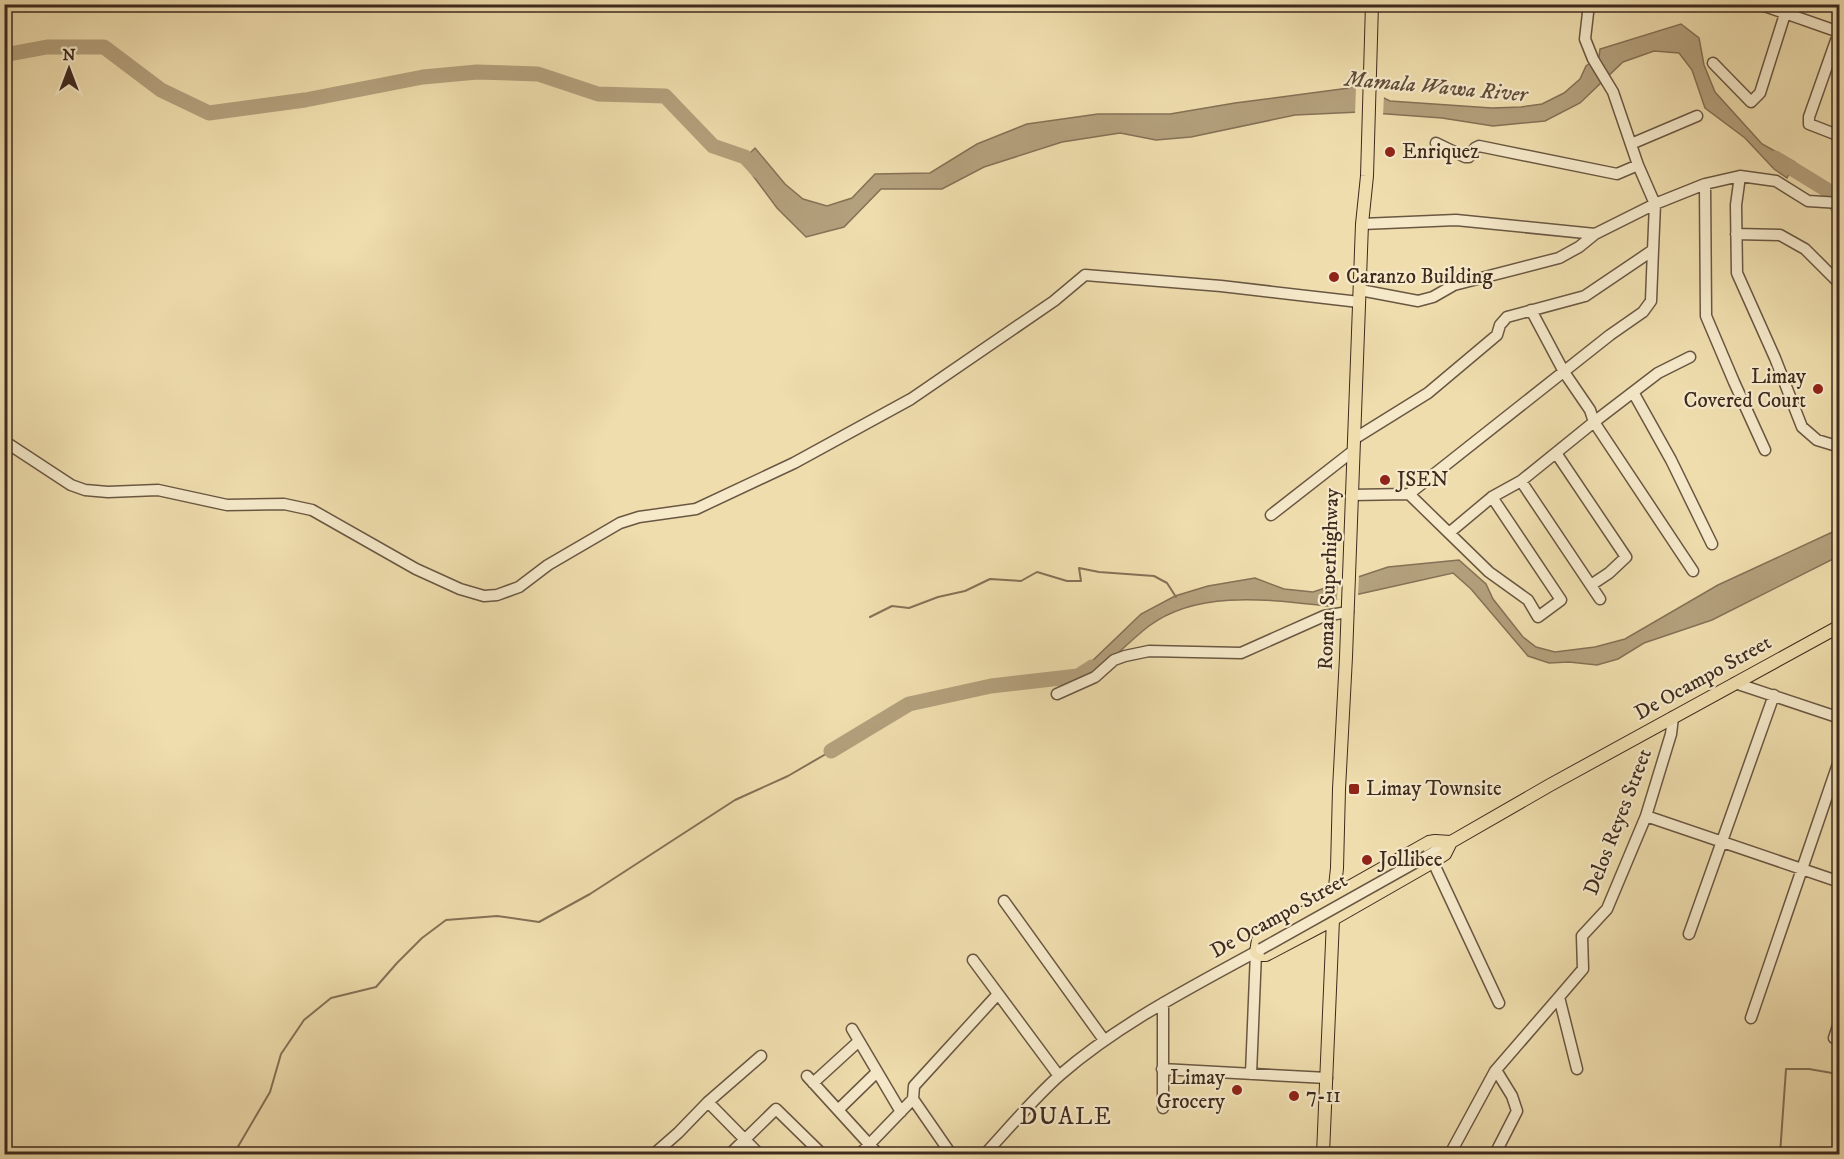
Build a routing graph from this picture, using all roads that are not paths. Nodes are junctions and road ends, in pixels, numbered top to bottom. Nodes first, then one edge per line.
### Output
1 (1372, 4) edge
2 (1589, 4) edge
3 (1759, 4) edge
4 (1785, 14) junction
5 (1839, 31) edge
6 (1713, 63) dead end
7 (1697, 116) dead end
8 (1839, 136) edge
9 (1436, 143) dead end
10 (1631, 144) junction
11 (1638, 165) junction
12 (1740, 176) junction
13 (1705, 184) junction
14 (1839, 203) edge
15 (1655, 204) junction
16 (1362, 224) junction
17 (1595, 234) junction
18 (1736, 234) junction
19 (1653, 249) junction
20 (1839, 284) edge
21 (1360, 296) junction
22 (1531, 310) junction
23 (1690, 357) dead end
24 (1564, 372) junction
25 (1633, 392) junction
26 (1594, 422) junction
27 (4, 441) edge
28 (1353, 445) junction
29 (1839, 447) edge
30 (1765, 450) dead end
31 (1556, 453) junction
32 (1521, 481) junction
33 (1409, 494) junction
34 (1351, 495) junction
35 (1492, 498) junction
36 (1271, 515) dead end
37 (1449, 533) junction
38 (1712, 544) dead end
39 (1693, 571) dead end
40 (1591, 585) junction
41 (1600, 599) dead end
42 (1348, 606) junction
43 (1839, 626) edge
44 (1735, 683) junction
45 (1057, 694) dead end
46 (1774, 695) junction
47 (1673, 717) junction
48 (1839, 718) edge
49 (1839, 758) edge
50 (1646, 816) junction
51 (1451, 842) junction
52 (1720, 842) junction
53 (1430, 859) junction
54 (1803, 870) junction
55 (1839, 882) edge
56 (1334, 896) junction
57 (1004, 901) dead end
58 (1334, 918) junction
59 (1689, 934) dead end
60 (1258, 950) junction
61 (974, 960) dead end
62 (998, 994) junction
63 (1559, 997) junction
64 (1163, 1003) junction
65 (1499, 1003) dead end
66 (1751, 1018) dead end
67 (1839, 1020) edge
68 (852, 1029) dead end
69 (1834, 1038) dead end
70 (1104, 1040) junction
71 (859, 1041) junction
72 (761, 1056) dead end
73 (1162, 1069) junction
74 (1577, 1069) dead end
75 (1496, 1070) junction
76 (877, 1072) junction
77 (1251, 1074) junction
78 (1059, 1076) junction
79 (1327, 1078) junction
80 (913, 1099) junction
81 (708, 1102) junction
82 (1163, 1108) dead end
83 (838, 1110) junction
84 (901, 1112) junction
85 (745, 1140) junction
86 (870, 1145) junction
87 (654, 1155) edge
88 (730, 1155) edge
89 (759, 1155) edge
90 (822, 1155) edge
91 (860, 1155) edge
92 (878, 1155) edge
93 (951, 1155) edge
94 (986, 1155) edge
95 (1323, 1155) edge
96 (1450, 1155) edge
97 (1495, 1155) edge

1 - 16 main road, Roman Superhighway
2 - 10 street
3 - 4 street
4 - 5 street
4 - 6 street
5 - 8 street
7 - 10 street
9 - 11 street
10 - 11 street
11 - 15 street
12 - 13 street
12 - 14 street
12 - 18 street
13 - 15 street
13 - 30 street
15 - 17 street
15 - 19 street
16 - 17 street
16 - 21 main road, Roman Superhighway
17 - 21 street
18 - 20 street
18 - 29 street
19 - 22 street
19 - 24 street
21 - 27 street
21 - 28 main road, Roman Superhighway
22 - 24 street
22 - 28 street
23 - 25 street
24 - 26 street
24 - 33 street
25 - 26 street
25 - 38 street
26 - 31 street
26 - 39 street
28 - 34 main road, Roman Superhighway
28 - 36 street
31 - 32 street
31 - 40 street
32 - 35 street
32 - 40 street
33 - 34 street
33 - 37 street
34 - 42 main road, Roman Superhighway
35 - 37 street
35 - 37 street
40 - 41 street
42 - 45 street
42 - 56 main road, Roman Superhighway
43 - 44 main road, De Ocampo Street
44 - 46 street
44 - 47 main road, De Ocampo Street
46 - 48 street
46 - 52 street
47 - 50 street, Delos Reyes Street
47 - 51 main road, De Ocampo Street
49 - 54 street
50 - 52 street
50 - 63 street, Delos Reyes Street
51 - 53 main road
51 - 56 main road
52 - 54 street
52 - 59 street
53 - 58 main road
53 - 60 street, De Ocampo Street, bridge
53 - 65 street
54 - 55 street
54 - 66 street
56 - 58 main road, Roman Superhighway
56 - 60 main road
57 - 70 street
58 - 60 main road
58 - 79 main road, Roman Superhighway
60 - 64 street, De Ocampo Street
60 - 77 street
61 - 62 street
62 - 78 street
62 - 80 street
63 - 74 street
63 - 75 street
64 - 70 street, De Ocampo Street
64 - 73 street
67 - 69 street
68 - 71 street
70 - 78 street, De Ocampo Street
71 - 76 street
71 - 83 street
72 - 81 street
73 - 77 street
73 - 82 street
75 - 96 street
75 - 97 street
76 - 83 street
76 - 84 street
77 - 79 street
78 - 94 street, De Ocampo Street
79 - 95 main road, Roman Superhighway
80 - 84 street
80 - 93 street
81 - 85 street
81 - 87 street
83 - 86 street
84 - 86 street
85 - 88 street
85 - 89 street
85 - 90 street
86 - 91 street
86 - 92 street

